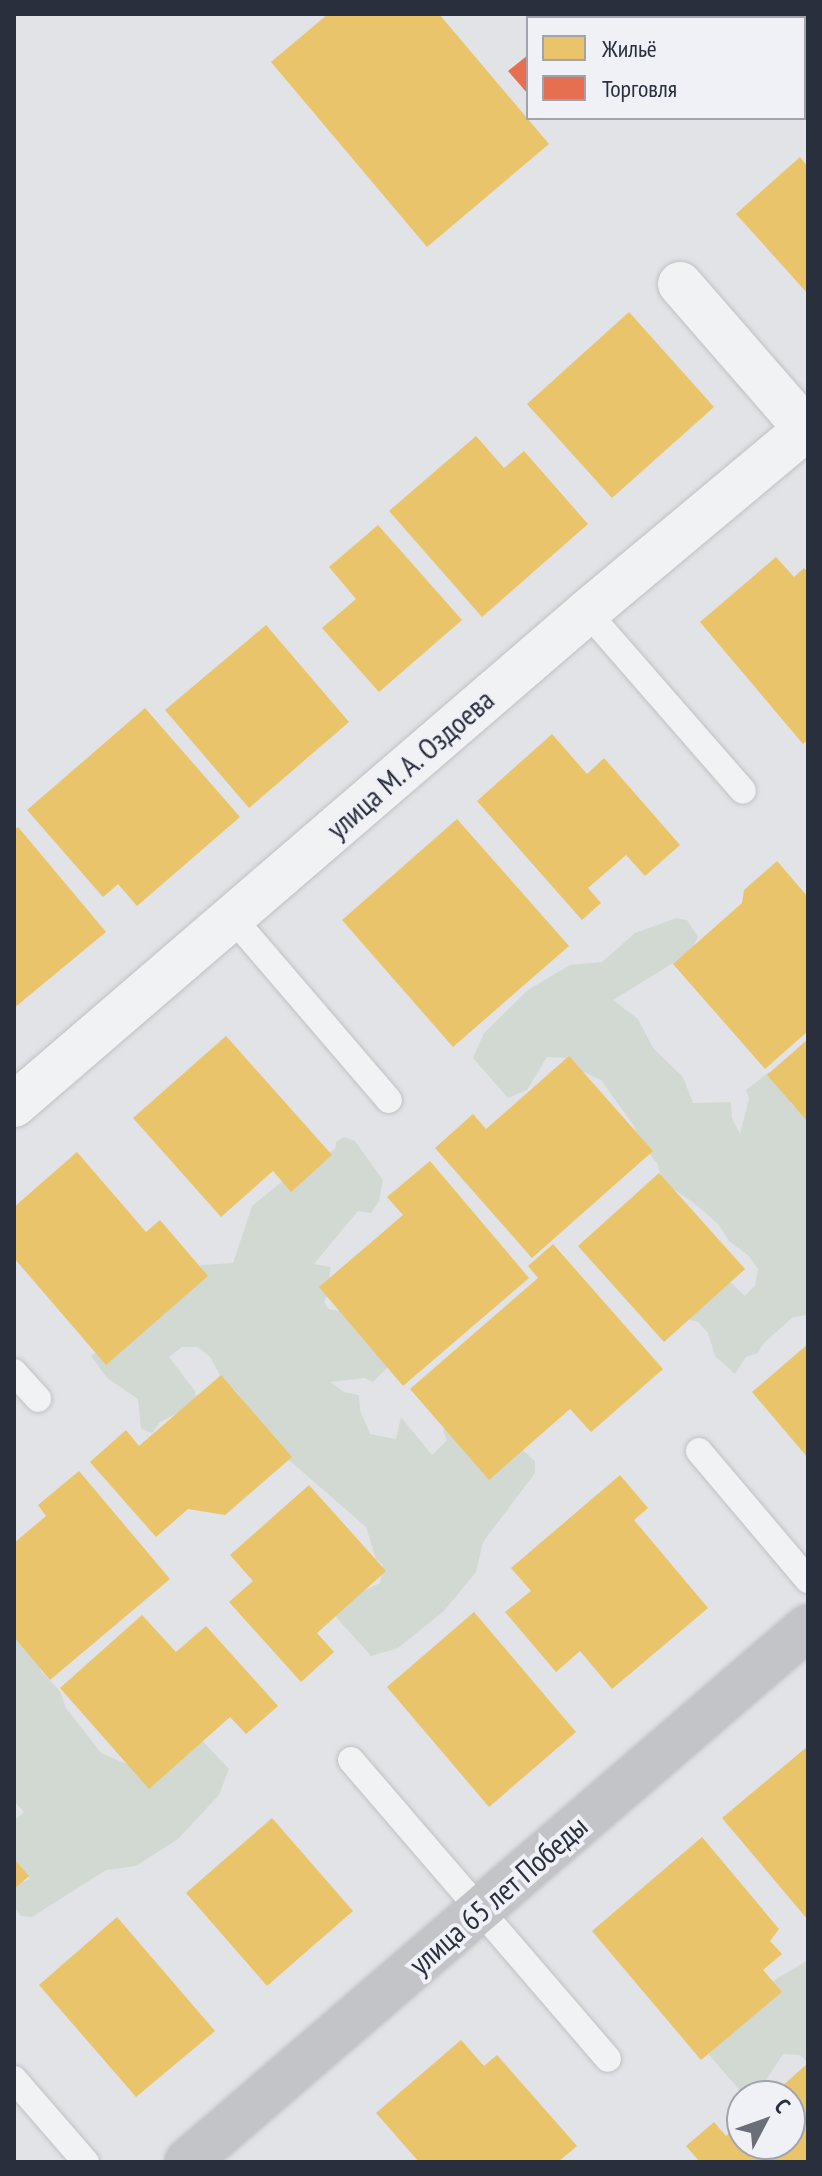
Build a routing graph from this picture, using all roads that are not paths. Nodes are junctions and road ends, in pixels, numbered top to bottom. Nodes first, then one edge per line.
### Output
1 (680, 284) dead end
2 (807, 429) edge
3 (587, 612) junction
4 (743, 791) dead end
5 (232, 917) junction
6 (389, 1100) dead end
7 (14, 1105) edge
8 (14, 1372) edge
9 (38, 1399) dead end
10 (699, 1451) dead end
11 (808, 1580) edge
12 (808, 1627) edge
13 (351, 1760) dead end
14 (480, 1910) junction
15 (608, 2059) dead end
16 (14, 2079) edge
17 (86, 2162) edge
18 (187, 2162) edge

1 - 2 street
2 - 3 street, улица М. А. Оздоева
3 - 4 lane
3 - 5 street, улица М. А. Оздоева
5 - 6 lane
5 - 7 street, улица М. А. Оздоева
8 - 9 lane
10 - 11 lane
12 - 14 street, улица 65 лет Победы
13 - 14 lane
14 - 15 lane
14 - 18 street, улица 65 лет Победы
16 - 17 lane

